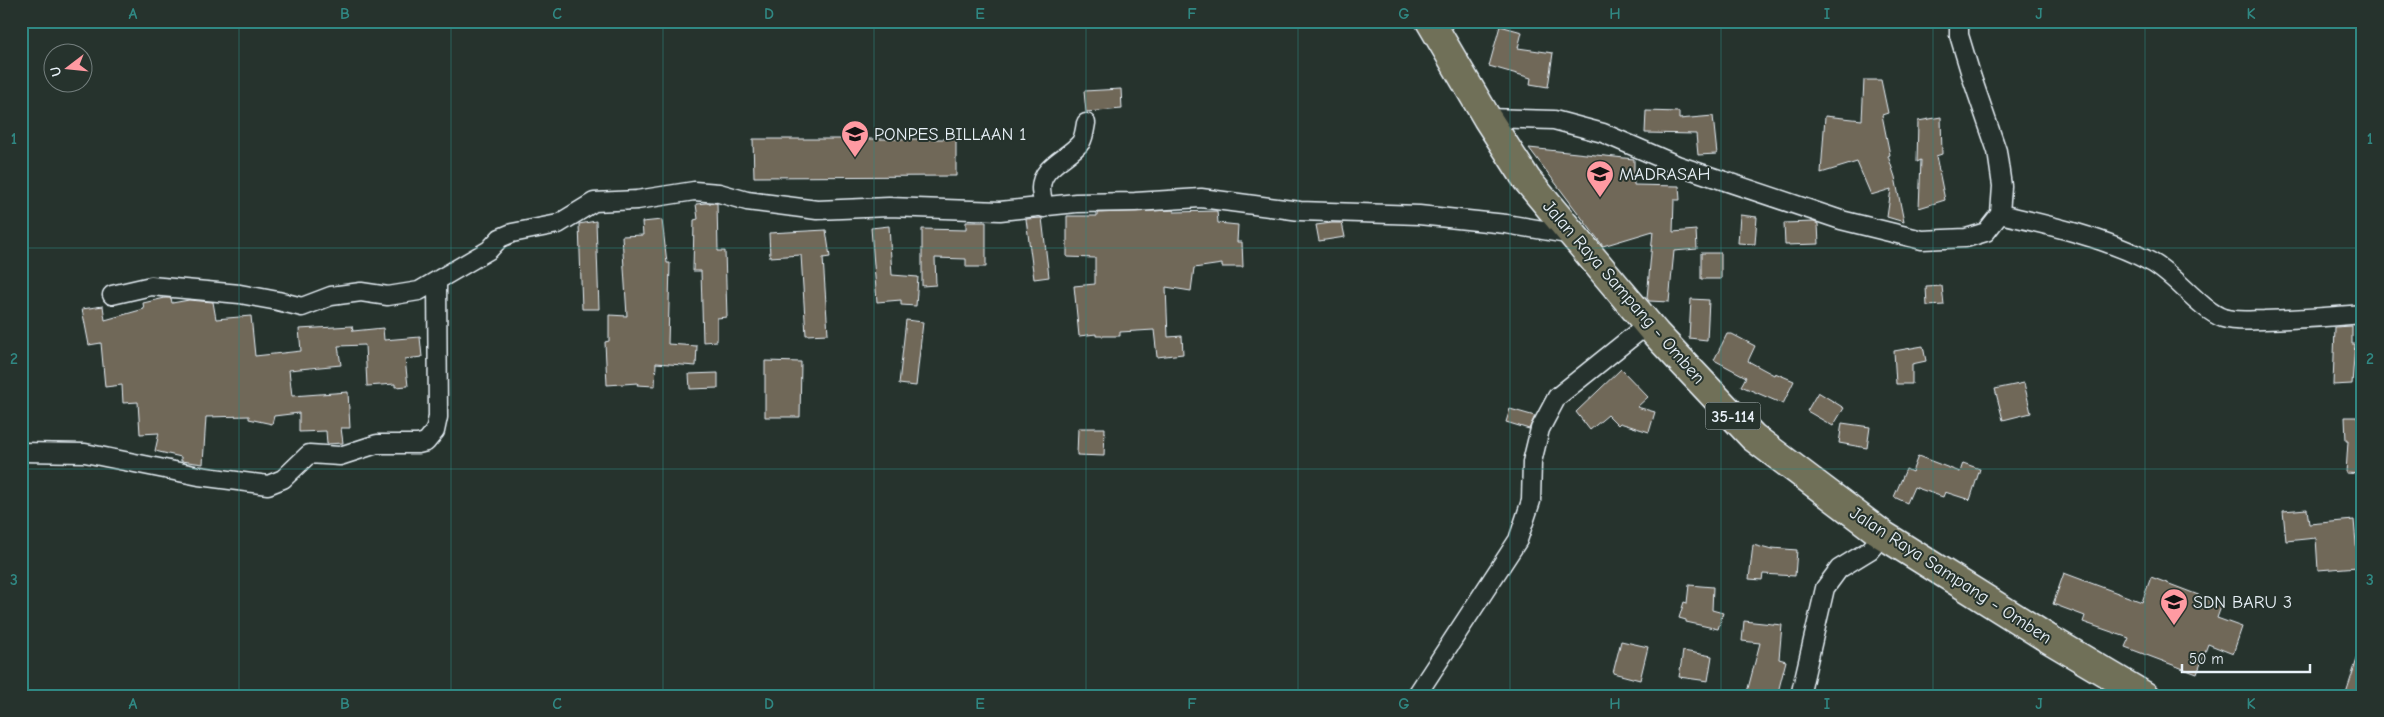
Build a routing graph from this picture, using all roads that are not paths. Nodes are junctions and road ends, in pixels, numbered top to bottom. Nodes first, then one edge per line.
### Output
1 (1430, 21) edge
2 (1959, 21) edge
3 (1487, 118) junction
4 (1086, 123) dead end
5 (1044, 208) junction
6 (2000, 214) junction
7 (1573, 235) junction
8 (437, 281) junction
9 (112, 296) dead end
10 (2363, 314) edge
11 (1648, 324) junction
12 (21, 452) edge
13 (1883, 535) junction
14 (1416, 696) edge
15 (1800, 696) edge
16 (2145, 696) edge

1 - 3 main road, Jalan Raya Sampang - Omben / 35-114
2 - 6 street
3 - 6 street
3 - 7 main road, Jalan Raya Sampang - Omben / 35-114
4 - 5 street
5 - 7 street
5 - 8 street
6 - 10 street
7 - 11 main road, Jalan Raya Sampang - Omben / 35-114
8 - 9 street
8 - 12 street
11 - 13 main road, Jalan Raya Sampang - Omben / 35-114
11 - 14 street
13 - 15 street
13 - 16 main road, Jalan Raya Sampang - Omben / 35-114

